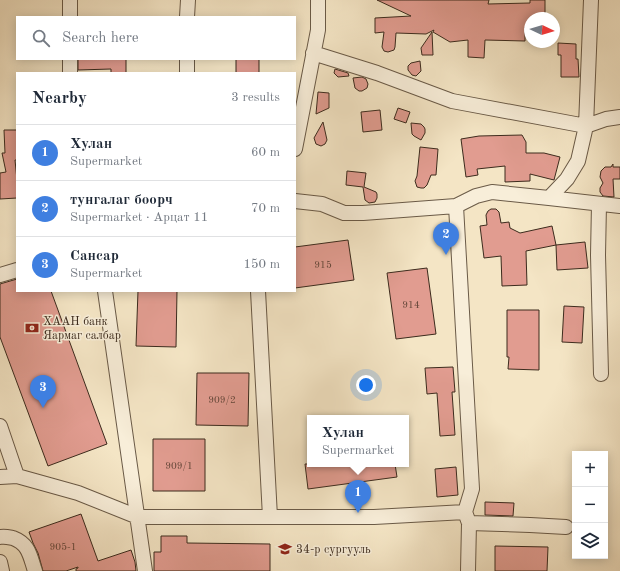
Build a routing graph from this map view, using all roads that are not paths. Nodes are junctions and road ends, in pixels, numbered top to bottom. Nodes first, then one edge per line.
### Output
1 (70, 0) edge
2 (188, 0) edge
3 (318, 0) edge
4 (591, 0) edge
5 (70, 16) edge
6 (187, 16) edge
7 (313, 53) junction
8 (70, 60) edge
9 (187, 60) edge
10 (70, 72) edge
11 (187, 72) edge
12 (620, 117) edge
13 (586, 126) junction
14 (296, 144) edge
15 (548, 198) junction
16 (296, 201) edge
17 (599, 204) junction
18 (456, 206) junction
19 (620, 206) edge
20 (16, 270) edge
21 (0, 274) edge
22 (105, 292) edge
23 (258, 292) edge
24 (601, 374) dead end
25 (0, 426) edge
26 (17, 476) junction
27 (0, 477) edge
28 (138, 517) junction
29 (270, 517) junction
30 (467, 518) junction
31 (566, 527) dead end
32 (0, 537) edge
33 (0, 562) edge
34 (2, 571) edge
35 (35, 571) edge
36 (146, 571) edge
37 (468, 571) edge

1 - 5 street
2 - 6 street
3 - 7 street
4 - 13 street
7 - 13 street
7 - 14 street
8 - 10 street
9 - 11 street
12 - 13 street
13 - 15 street
15 - 17 street
15 - 18 street
16 - 18 street
17 - 19 street
17 - 24 street
18 - 30 street
20 - 21 street
22 - 28 street
23 - 29 street
25 - 26 street
26 - 27 street
26 - 28 street
28 - 29 street
28 - 36 street
29 - 30 street
30 - 31 street
30 - 37 street
32 - 35 street
33 - 34 street

